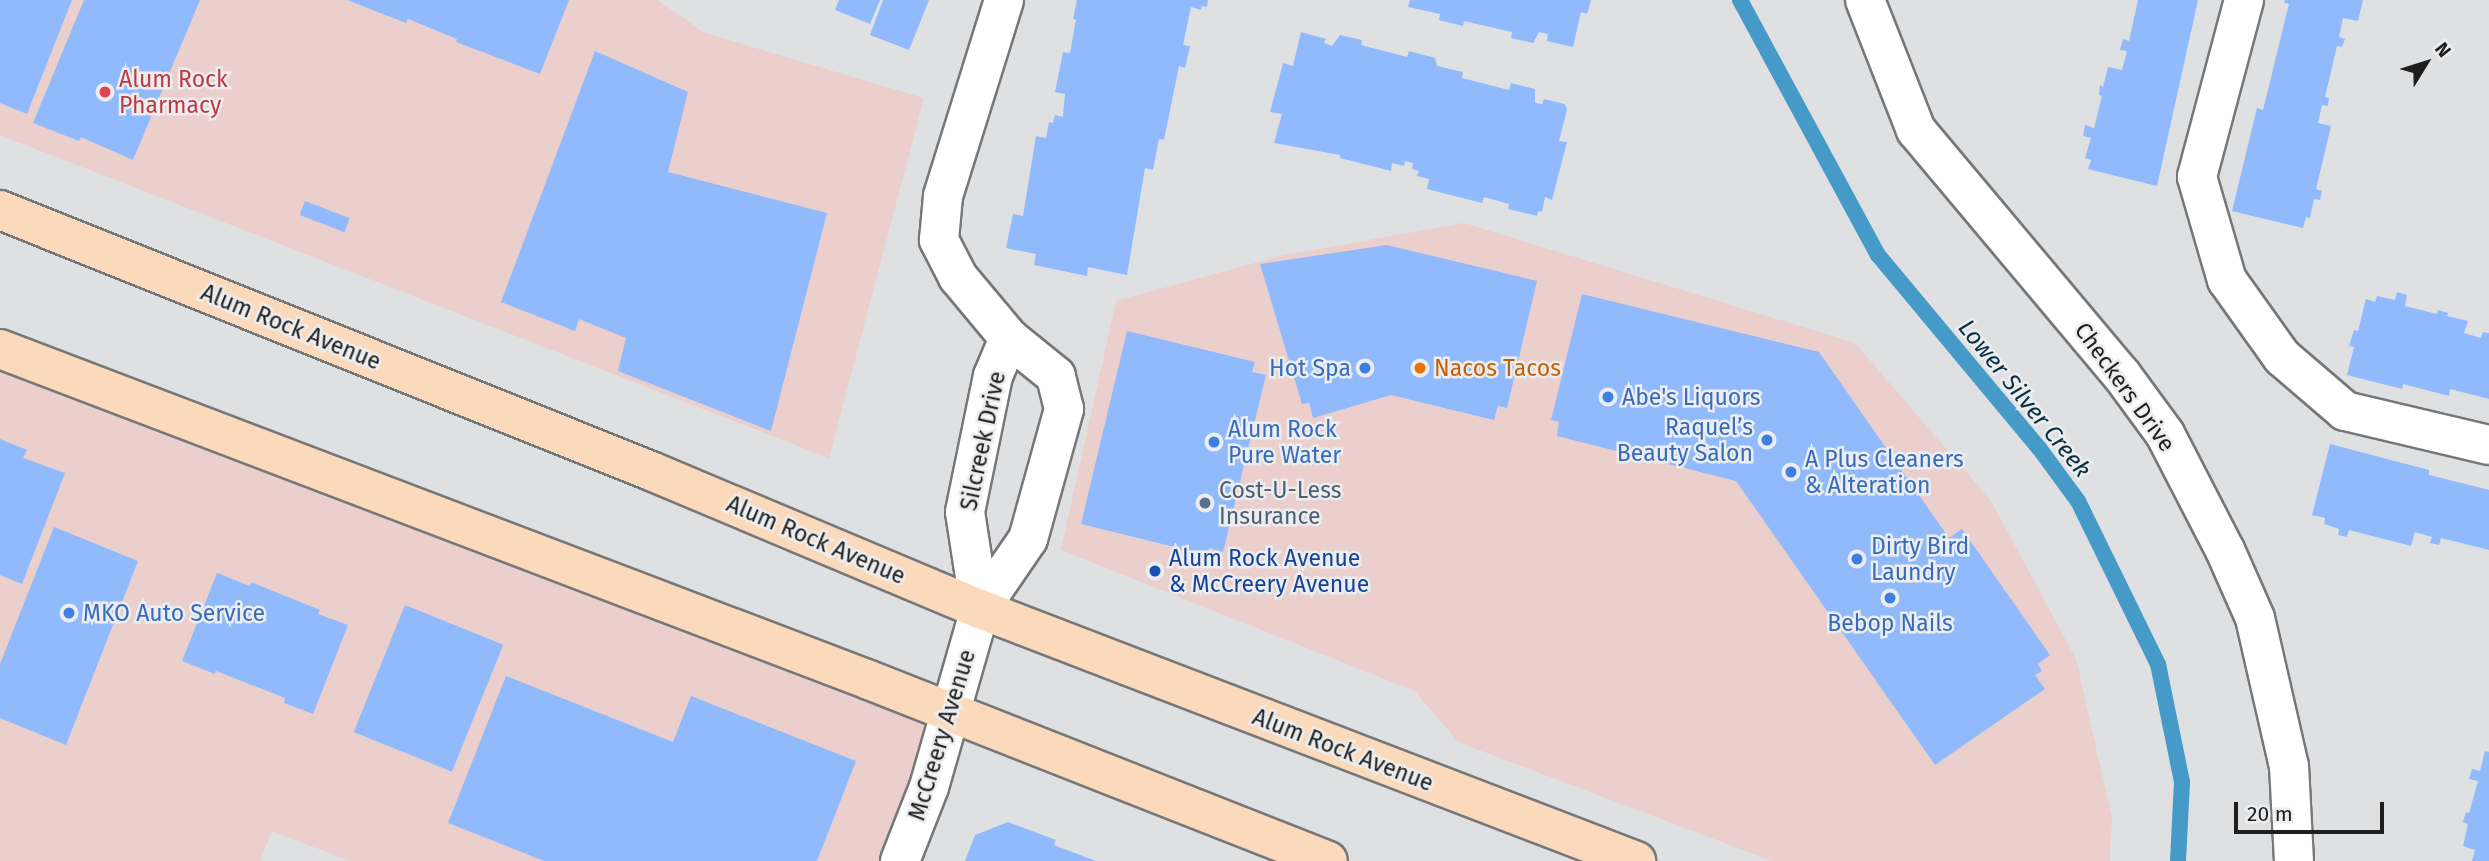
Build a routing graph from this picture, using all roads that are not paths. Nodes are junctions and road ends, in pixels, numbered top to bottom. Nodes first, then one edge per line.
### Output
1 (1004, 0) edge
2 (1866, 0) edge
3 (2244, 0) edge
4 (0, 210) edge
5 (1009, 338) junction
6 (0, 349) edge
7 (2489, 446) edge
8 (980, 609) junction
9 (949, 715) junction
10 (900, 861) edge
11 (1328, 861) edge
12 (1636, 861) edge
13 (2294, 861) edge

1 - 5 street, Silcreek Drive
2 - 13 street, Checkers Drive
3 - 7 street
4 - 8 main road, Alum Rock Avenue
5 - 8 street, Silcreek Drive
5 - 8 street, Silcreek Drive
6 - 9 main road
8 - 9 street, McCreery Avenue
8 - 12 main road, Alum Rock Avenue
9 - 10 street, McCreery Avenue
9 - 11 main road

